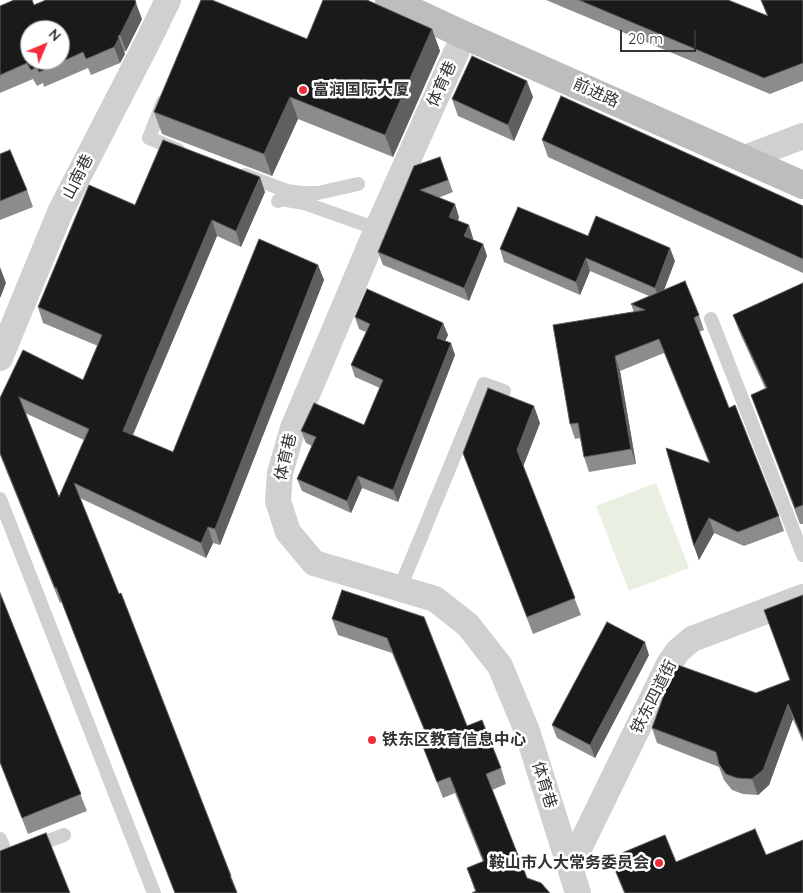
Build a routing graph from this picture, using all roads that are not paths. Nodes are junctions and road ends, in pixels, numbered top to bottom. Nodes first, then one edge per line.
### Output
1 (168, 0) edge
2 (389, 0) edge
3 (464, 35) junction
4 (167, 94) edge
5 (803, 136) edge
6 (195, 156) edge
7 (745, 158) junction
8 (232, 170) edge
9 (358, 184) dead end
10 (803, 185) edge
11 (278, 201) dead end
12 (377, 229) junction
13 (711, 318) dead end
14 (0, 358) edge
15 (504, 391) dead end
16 (0, 499) edge
17 (803, 555) edge
18 (400, 588) junction
19 (803, 597) edge
20 (64, 835) dead end
21 (0, 839) edge
22 (3, 857) edge
23 (570, 867) junction
24 (154, 893) edge
25 (578, 893) edge

1 - 14 street, 山南巷
2 - 3 main road, 前进路
3 - 7 main road, 前进路
3 - 12 street, 体育巷
4 - 6 lane
5 - 7 street
7 - 10 main road, 前进路
8 - 9 lane
11 - 12 lane
12 - 18 street, 体育巷
13 - 17 lane
15 - 18 lane
16 - 24 lane
18 - 23 street, 体育巷
19 - 23 street, 铁东四道街
20 - 22 lane
21 - 22 lane
23 - 25 street, 体育巷

